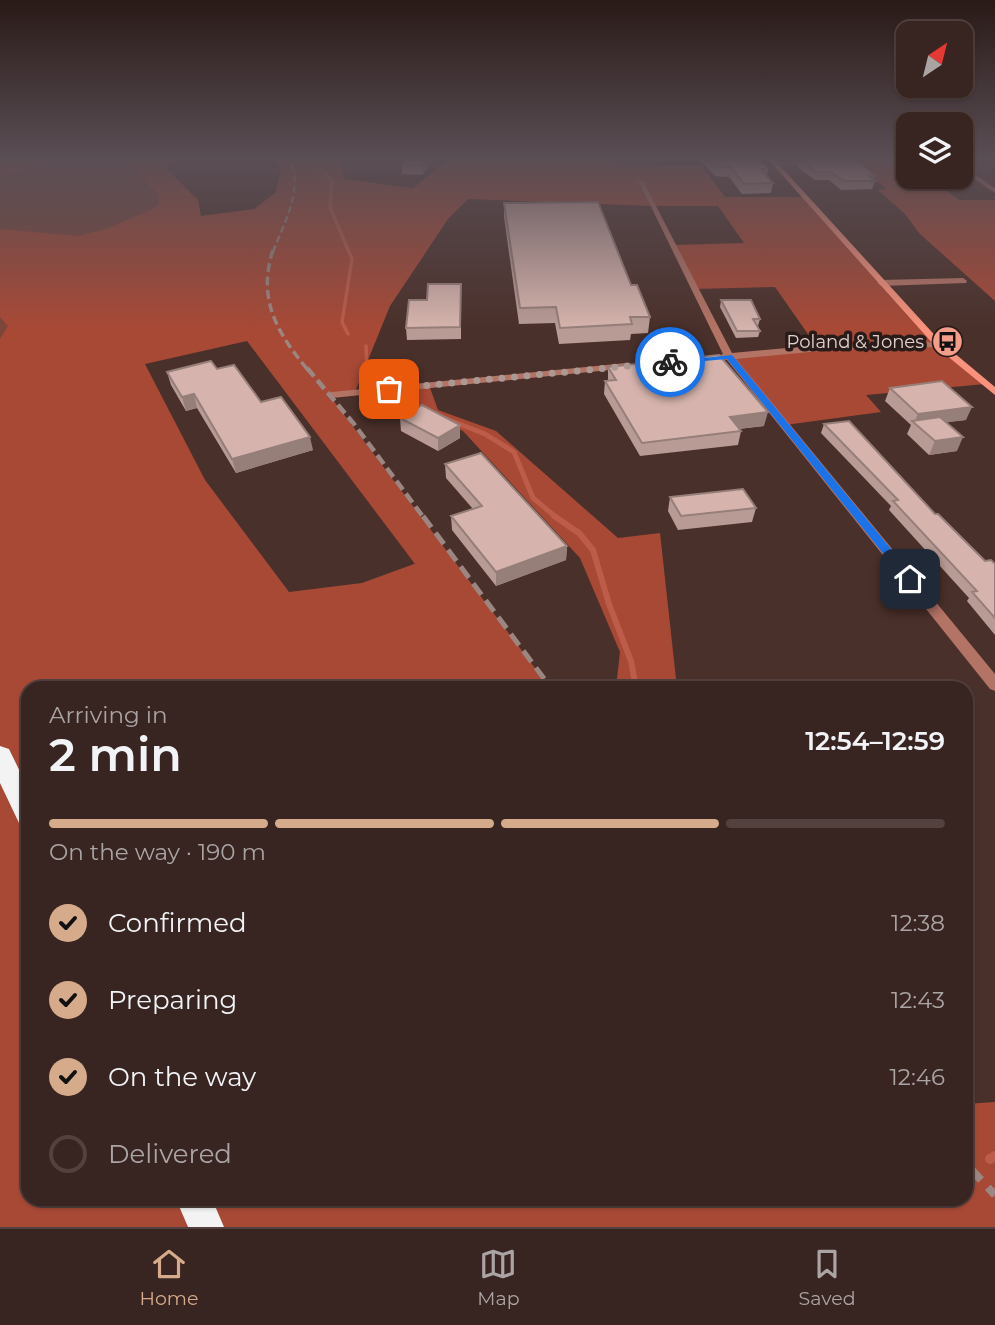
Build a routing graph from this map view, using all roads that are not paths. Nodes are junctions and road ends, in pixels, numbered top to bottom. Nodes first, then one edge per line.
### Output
1 (656, 214) edge
2 (820, 214) edge
3 (963, 281) dead end
4 (881, 283) junction
5 (938, 344) junction
6 (729, 356) junction
7 (716, 358) edge
8 (636, 365) edge
9 (995, 392) edge
10 (332, 395) dead end
11 (995, 685) edge
12 (0, 757) edge
13 (21, 800) edge
14 (197, 1206) edge
15 (206, 1227) edge

1 - 6 street
2 - 4 main road
3 - 4 street
4 - 5 main road
5 - 6 street
5 - 9 main road
6 - 7 street
6 - 11 street
8 - 10 street
12 - 13 highway
14 - 15 highway

